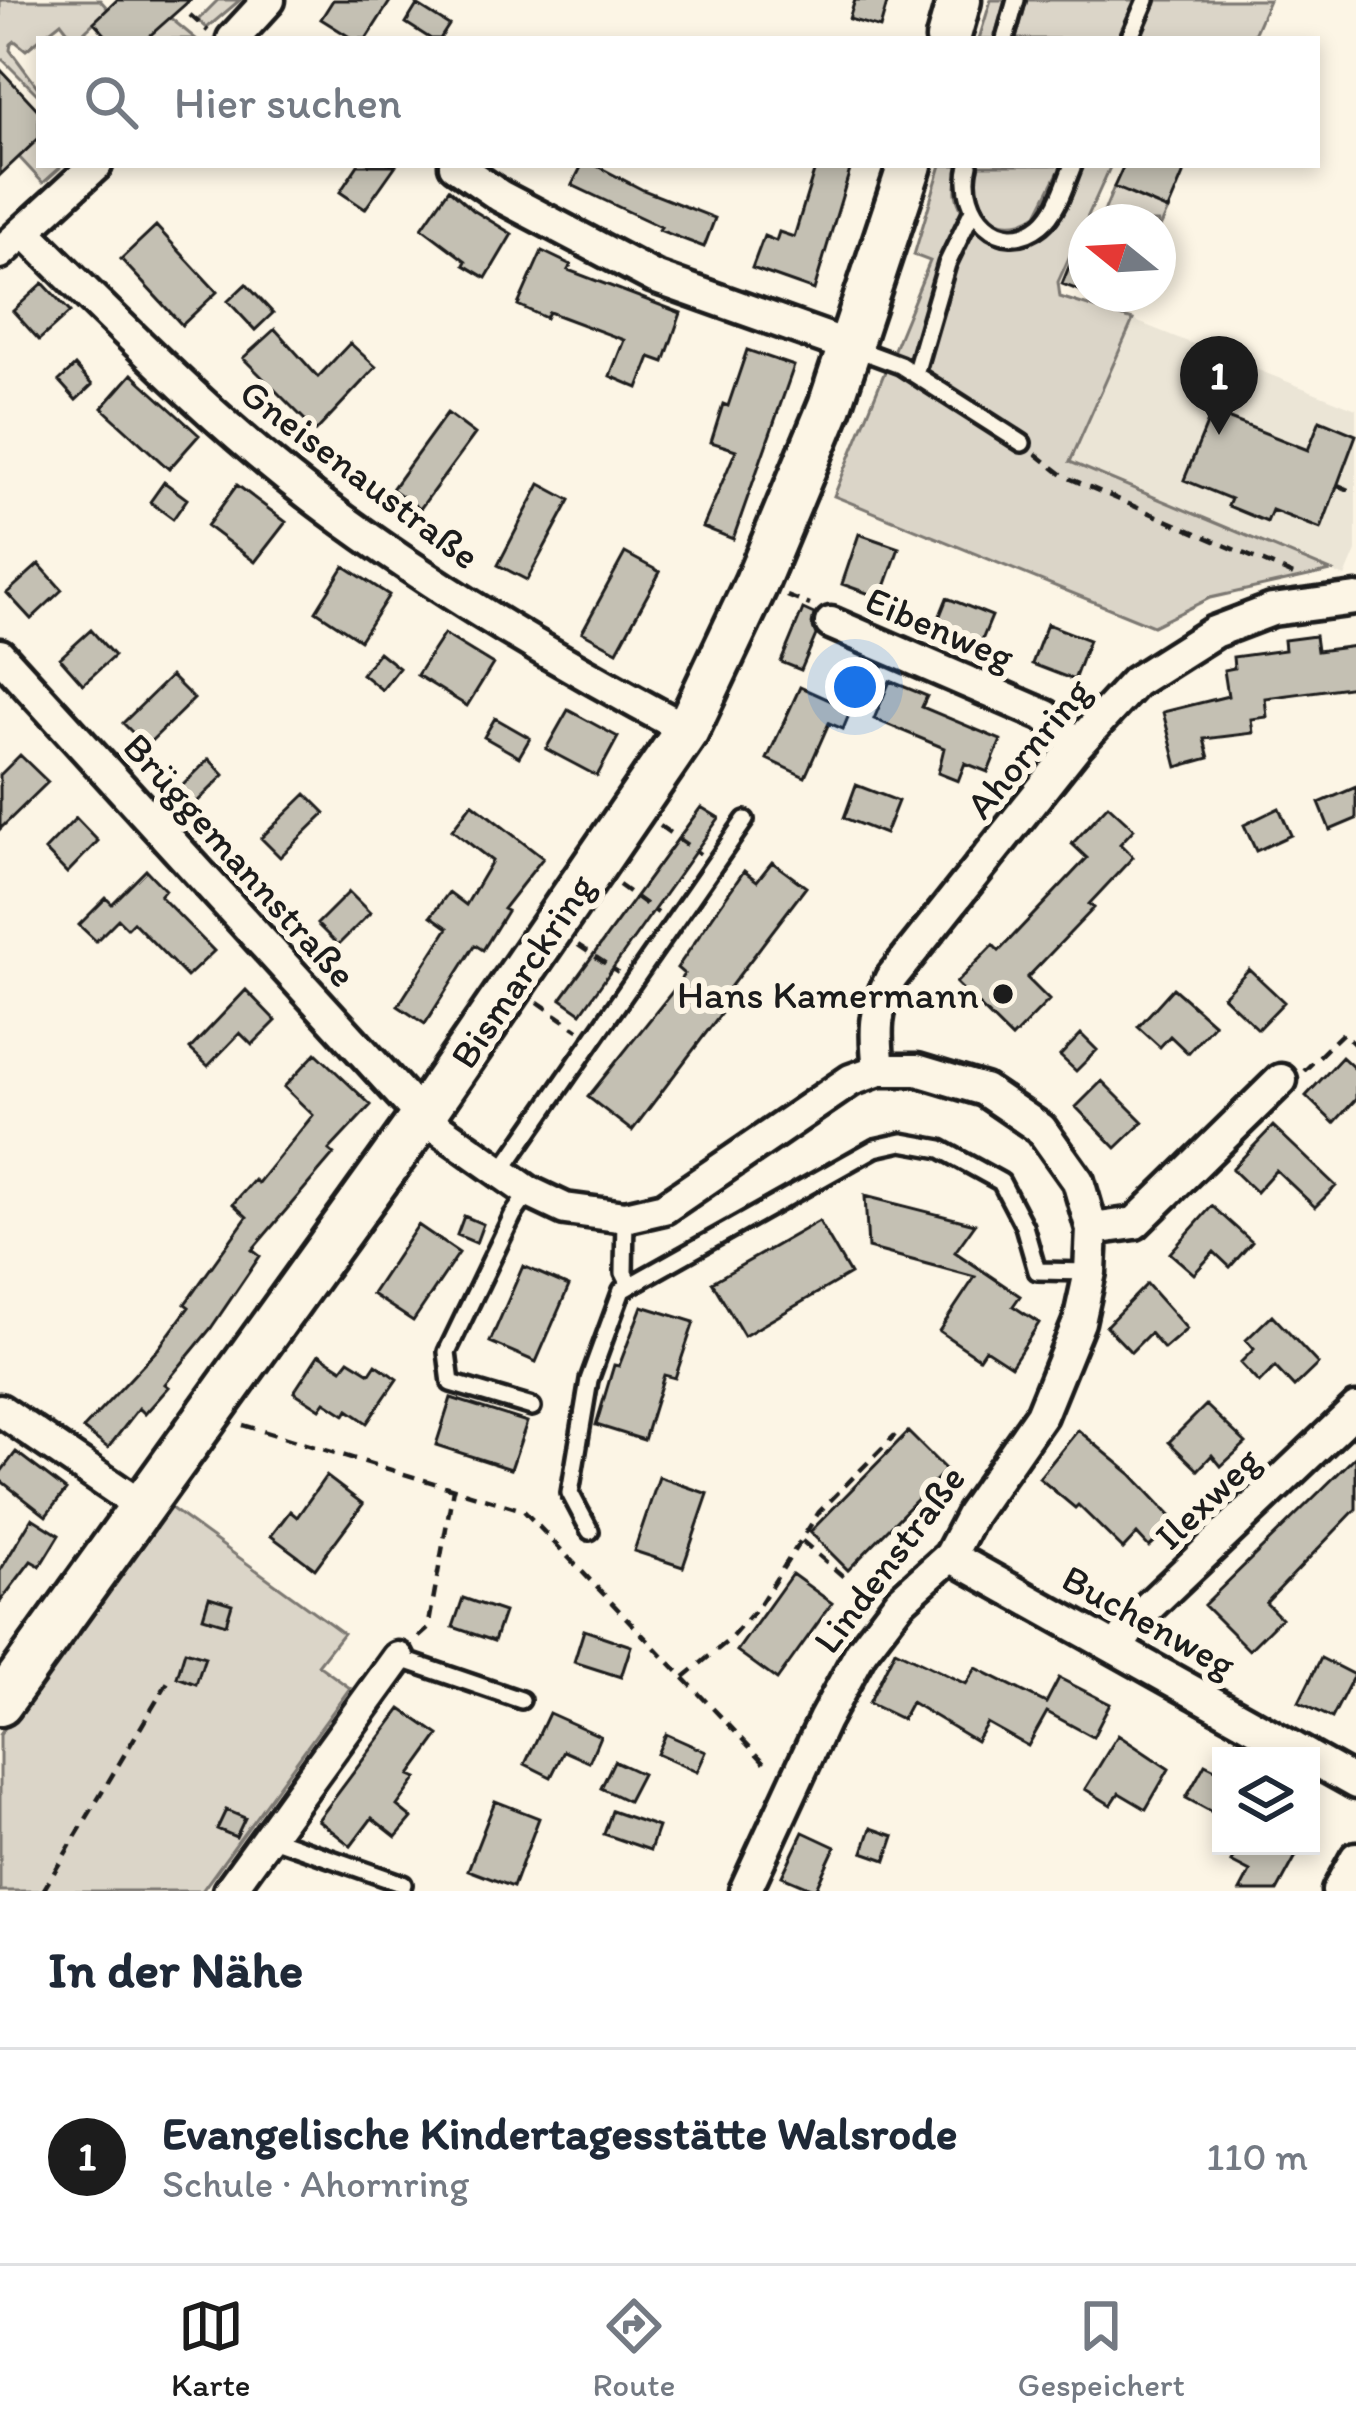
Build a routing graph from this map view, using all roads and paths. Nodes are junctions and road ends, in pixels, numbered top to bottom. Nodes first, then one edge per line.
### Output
1 (959, 0) edge
2 (1016, 0) edge
3 (1146, 0) edge
4 (190, 15) dead end
5 (247, 27) edge
6 (949, 36) edge
7 (1006, 36) edge
8 (1130, 36) edge
9 (93, 168) edge
10 (458, 168) edge
11 (909, 168) edge
12 (970, 168) edge
13 (1072, 168) edge
14 (972, 212) junction
15 (24, 231) junction
16 (0, 254) edge
17 (851, 347) junction
18 (915, 374) junction
19 (1022, 443) joint
20 (1338, 485) dead end
21 (1356, 493) edge
22 (756, 584) junction
23 (1341, 600) edge
24 (831, 623) joint
25 (0, 656) edge
26 (687, 730) junction
27 (1077, 745) junction
28 (634, 807) junction
29 (745, 820) dead end
30 (714, 864) junction
31 (593, 867) junction
32 (673, 923) junction
33 (552, 927) junction
34 (632, 982) junction
35 (513, 984) junction
36 (592, 1041) junction
37 (1353, 1041) edge
38 (1310, 1065) dead end
39 (879, 1070) junction
40 (1281, 1080) dead end
41 (422, 1117) junction
42 (501, 1172) junction
43 (529, 1192) junction
44 (625, 1217) junction
45 (1092, 1229) junction
46 (1090, 1272) junction
47 (629, 1283) junction
48 (532, 1407) dead end
49 (212, 1408) junction
50 (1356, 1409) edge
51 (0, 1410) edge
52 (895, 1435) dead end
53 (452, 1489) junction
54 (141, 1506) junction
55 (590, 1532) dead end
56 (800, 1540) junction
57 (950, 1556) junction
58 (889, 1615) junction
59 (1118, 1648) junction
60 (398, 1658) junction
61 (172, 1675) dead end
62 (684, 1677) junction
63 (521, 1700) dead end
64 (0, 1703) edge
65 (1292, 1747) edge
66 (1320, 1763) edge
67 (1356, 1783) edge
68 (792, 1791) junction
69 (269, 1837) junction
70 (1356, 1858) edge
71 (403, 1884) dead end
72 (44, 1891) edge
73 (229, 1891) edge
74 (745, 1891) edge
75 (1338, 1891) edge

1 - 6 street
2 - 7 lane
3 - 8 lane
4 - 5 path
9 - 15 street
10 - 17 street
11 - 17 street, Bismarckring
12 - 14 lane
13 - 14 lane
14 - 18 lane
15 - 16 street
15 - 26 street, Gneisenaustraße
17 - 18 lane
17 - 22 street, Bismarckring
18 - 19 lane
19 - 23 path
20 - 21 path
22 - 24 path
22 - 26 street, Bismarckring
23 - 27 street, Ahornring
24 - 27 street, Eibenweg
25 - 41 street, Brüggemannstraße
26 - 28 street, Bismarckring
27 - 39 street, Ahornring
28 - 30 path
28 - 31 street, Bismarckring
29 - 30 lane
30 - 32 lane
31 - 32 path
31 - 33 street, Bismarckring
32 - 34 lane
33 - 34 path
33 - 35 street, Bismarckring
34 - 36 lane
35 - 36 path
35 - 41 street, Bismarckring
36 - 42 lane
37 - 38 path
39 - 44 street
39 - 45 street, Lindenstraße
40 - 45 street
41 - 42 street
41 - 49 street, Bismarckring
42 - 43 street
43 - 44 street
43 - 48 lane
44 - 47 lane
45 - 46 street, Lindenstraße
46 - 47 lane
46 - 57 street, Lindenstraße
47 - 55 lane
49 - 53 path
49 - 54 street, Bismarckring
50 - 59 street, Ilexweg
51 - 54 street
52 - 56 path
53 - 60 path
53 - 62 path
54 - 64 street, Bismarckring
56 - 58 path
56 - 62 path
57 - 58 street, Lindenstraße
57 - 59 street, Buchenweg
58 - 68 street, Lindenstraße
59 - 65 street, Buchenweg
60 - 63 lane
60 - 69 street
61 - 72 path
62 - 68 path
66 - 67 street, Buchenweg
68 - 74 street, Lindenstraße
69 - 71 lane
69 - 73 street
70 - 75 street

